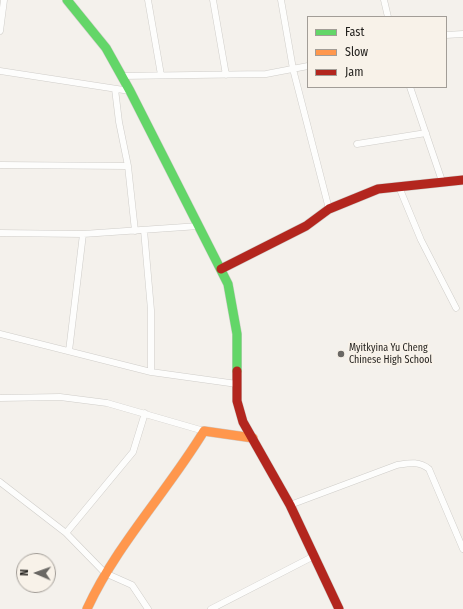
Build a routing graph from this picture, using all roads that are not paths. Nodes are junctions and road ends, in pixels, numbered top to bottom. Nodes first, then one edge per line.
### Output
1 (4, 0) edge
2 (68, 0) edge
3 (148, 0) edge
4 (213, 0) edge
5 (281, 0) edge
6 (384, 0) edge
7 (388, 16) edge
8 (0, 31) edge
9 (463, 34) edge
10 (447, 35) edge
11 (307, 66) edge
12 (293, 69) junction
13 (0, 71) edge
14 (161, 75) junction
15 (226, 75) junction
16 (121, 76) junction
17 (410, 88) edge
18 (116, 89) junction
19 (130, 91) junction
20 (426, 133) junction
21 (357, 144) dead end
22 (0, 165) edge
23 (128, 166) junction
24 (463, 180) edge
25 (442, 181) junction
26 (399, 187) junction
27 (329, 209) junction
28 (199, 226) junction
29 (144, 230) junction
30 (135, 231) junction
31 (0, 233) edge
32 (83, 234) junction
33 (221, 269) junction
34 (456, 308) dead end
35 (0, 334) edge
36 (69, 351) junction
37 (151, 372) junction
38 (237, 384) junction
39 (0, 398) edge
40 (145, 413) junction
41 (204, 431) junction
42 (253, 438) junction
43 (0, 482) edge
44 (290, 505) junction
45 (66, 533) junction
46 (463, 549) edge
47 (314, 556) junction
48 (105, 573) junction
49 (87, 609) edge
50 (148, 609) edge
51 (211, 609) edge
52 (339, 609) edge

1 - 8 street
2 - 16 street
3 - 14 street
4 - 15 street
5 - 12 street
6 - 7 street
9 - 10 street
11 - 12 street
12 - 15 street
12 - 27 street
13 - 18 street
14 - 15 street
14 - 16 street
16 - 19 street
17 - 20 street
18 - 19 street
18 - 23 street
19 - 28 street
20 - 21 street
20 - 25 street
22 - 23 street
23 - 30 street
24 - 25 street
25 - 26 street
26 - 27 street
26 - 34 street
27 - 33 street
28 - 29 street
28 - 33 street
29 - 30 street
29 - 37 street
30 - 32 street
31 - 32 street
32 - 36 street
33 - 38 street
35 - 36 street
36 - 37 street
37 - 38 street
38 - 42 street
39 - 40 street
40 - 41 street
40 - 45 street
41 - 42 street
41 - 48 street
42 - 44 street
43 - 45 street
44 - 46 street
44 - 47 street
45 - 48 street
47 - 51 street
47 - 52 street
48 - 49 street
48 - 50 street

